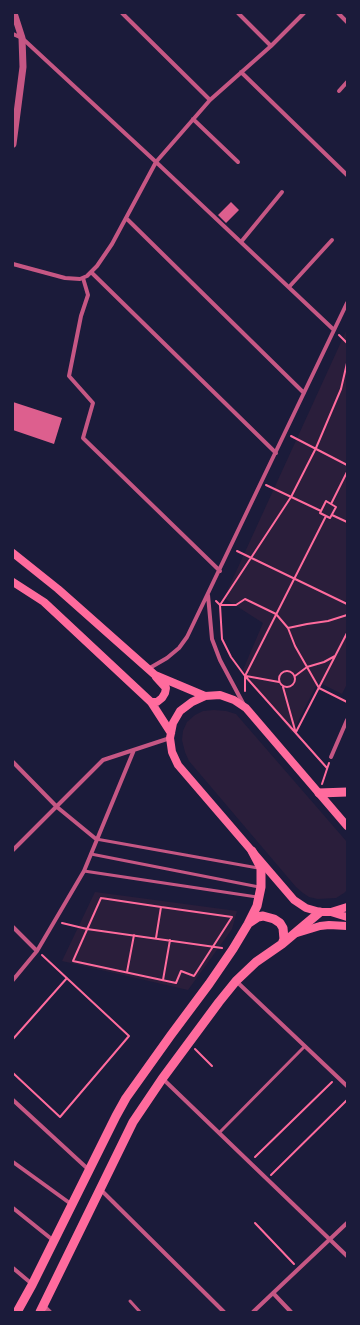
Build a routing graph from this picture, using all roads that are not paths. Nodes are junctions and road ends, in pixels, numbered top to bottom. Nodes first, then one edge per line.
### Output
1 (14, 13) edge
2 (122, 13) edge
3 (238, 13) edge
4 (304, 13) edge
5 (338, 13) edge
6 (347, 22) edge
7 (13, 34) edge
8 (22, 38) junction
9 (271, 46) junction
10 (241, 72) junction
11 (347, 82) edge
12 (339, 91) dead end
13 (210, 100) junction
14 (193, 119) junction
15 (14, 126) edge
16 (13, 144) edge
17 (156, 162) junction
18 (238, 162) dead end
19 (346, 173) edge
20 (282, 192) dead end
21 (126, 218) junction
22 (332, 240) dead end
23 (241, 242) junction
24 (13, 264) edge
25 (91, 272) junction
26 (83, 278) junction
27 (289, 287) junction
28 (347, 303) edge
29 (334, 330) junction
30 (304, 394) junction
31 (276, 453) junction
32 (13, 553) edge
33 (220, 571) junction
34 (13, 582) edge
35 (208, 595) junction
36 (147, 669) junction
37 (154, 675) junction
38 (205, 696) junction
39 (151, 702) junction
40 (246, 708) junction
41 (347, 720) edge
42 (171, 735) junction
43 (134, 750) junction
44 (331, 757) road end
45 (13, 762) edge
46 (347, 792) edge
47 (319, 794) junction
48 (57, 807) junction
49 (347, 826) edge
50 (96, 839) junction
51 (13, 850) edge
52 (252, 851) junction
53 (91, 854) junction
54 (261, 868) junction
55 (84, 871) junction
56 (261, 887) junction
57 (259, 897) junction
58 (347, 907) edge
59 (320, 912) junction
60 (331, 912) junction
61 (347, 917) edge
62 (248, 924) junction
63 (347, 926) edge
64 (13, 928) edge
65 (294, 934) junction
66 (282, 944) junction
67 (37, 951) junction
68 (13, 980) edge
69 (236, 981) junction
70 (305, 1046) junction
71 (162, 1079) junction
72 (347, 1086) edge
73 (13, 1100) edge
74 (219, 1133) junction
75 (13, 1162) edge
76 (89, 1170) junction
77 (101, 1189) junction
78 (72, 1205) junction
79 (13, 1208) edge
80 (347, 1223) edge
81 (330, 1239) junction
82 (54, 1242) junction
83 (347, 1256) edge
84 (13, 1268) edge
85 (32, 1285) junction
86 (272, 1293) junction
87 (130, 1301) dead end
88 (44, 1310) edge
89 (17, 1312) edge
90 (140, 1312) edge
91 (224, 1312) edge
92 (253, 1312) edge
93 (291, 1312) edge

1 - 8 street
2 - 13 street
3 - 9 street
4 - 9 street
5 - 6 street
7 - 8 street
8 - 15 street
8 - 17 street
9 - 10 street
10 - 13 street
10 - 19 street
11 - 12 street
13 - 14 street
14 - 17 street
14 - 18 street
15 - 16 street
17 - 21 street
17 - 23 street
20 - 23 street
21 - 25 street
21 - 30 street
22 - 27 street
23 - 27 street
24 - 26 street
25 - 26 street
25 - 31 street
26 - 33 street
27 - 29 street
28 - 29 street
29 - 30 street
30 - 31 street
31 - 33 street
32 - 36 main road
33 - 35 street
34 - 39 main road
35 - 36 street
35 - 40 street
36 - 37 main road
37 - 38 main road
37 - 39 main road
38 - 40 main road
38 - 42 main road
39 - 42 main road
40 - 47 main road
41 - 44 street
42 - 43 street
42 - 52 main road
43 - 48 street
43 - 50 street
45 - 48 street
46 - 47 main road
47 - 49 main road
48 - 50 street
48 - 51 street
50 - 53 street
50 - 54 lane
52 - 54 main road
52 - 59 main road
53 - 55 street
53 - 56 lane
54 - 56 main road
55 - 57 lane
55 - 67 street
56 - 57 main road
57 - 62 main road
58 - 60 main road
59 - 60 main road
59 - 65 main road
60 - 61 main road
62 - 66 main road
62 - 76 main road
63 - 65 main road
64 - 67 street
65 - 66 main road
66 - 69 main road
67 - 68 street
69 - 70 street
69 - 71 main road
70 - 72 street
70 - 74 lane
71 - 74 street
71 - 77 main road
73 - 76 street
74 - 81 street
75 - 78 street
76 - 78 main road
77 - 88 main road
77 - 91 street
78 - 82 main road
79 - 82 street
80 - 81 street
81 - 83 street
81 - 86 street
82 - 85 main road
84 - 85 street
85 - 89 main road
86 - 92 street
86 - 93 street
87 - 90 lane

